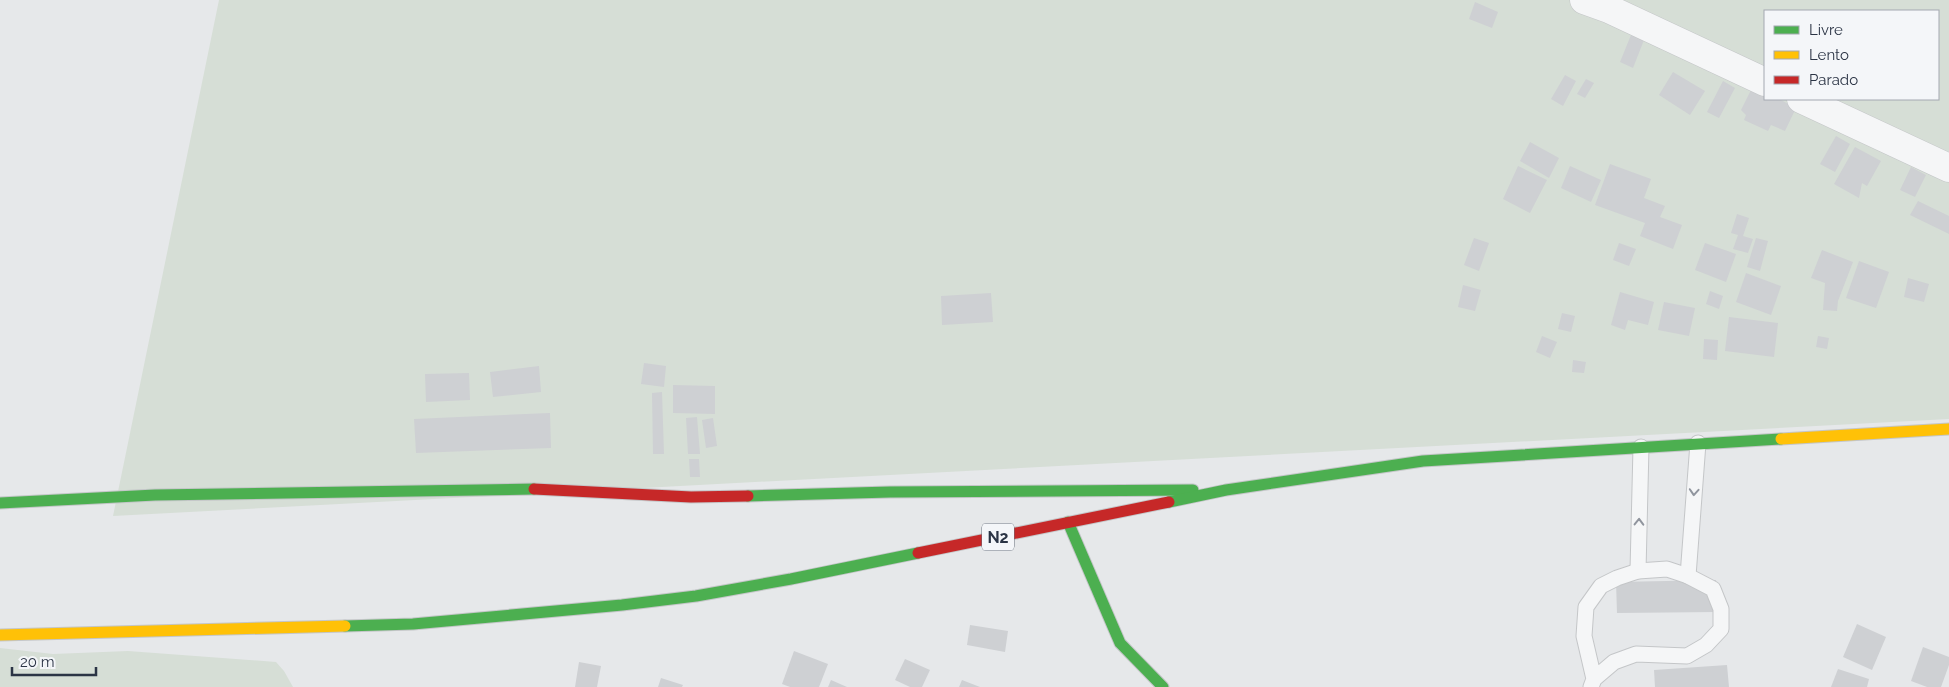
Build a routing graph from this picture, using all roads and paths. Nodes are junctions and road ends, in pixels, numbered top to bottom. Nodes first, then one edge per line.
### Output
1 (1584, 0) edge
2 (1764, 82) edge
3 (1803, 100) edge
4 (1949, 168) edge
5 (1949, 430) edge
6 (1698, 443) junction
7 (1640, 447) junction
8 (1226, 490) junction
9 (0, 503) edge
10 (1068, 522) junction
11 (1638, 571) junction
12 (1688, 576) junction
13 (0, 635) edge
14 (1593, 683) edge
15 (1164, 687) edge

1 - 2 street
3 - 4 street
5 - 6 main road, N2
6 - 7 main road, N2
6 -> 12 lane
7 - 8 main road, N2
11 -> 7 lane
8 - 9 main road
8 - 10 main road, N2
10 - 13 main road, N2
10 - 15 main road
11 - 12 lane
11 - 14 lane
12 - 14 lane

